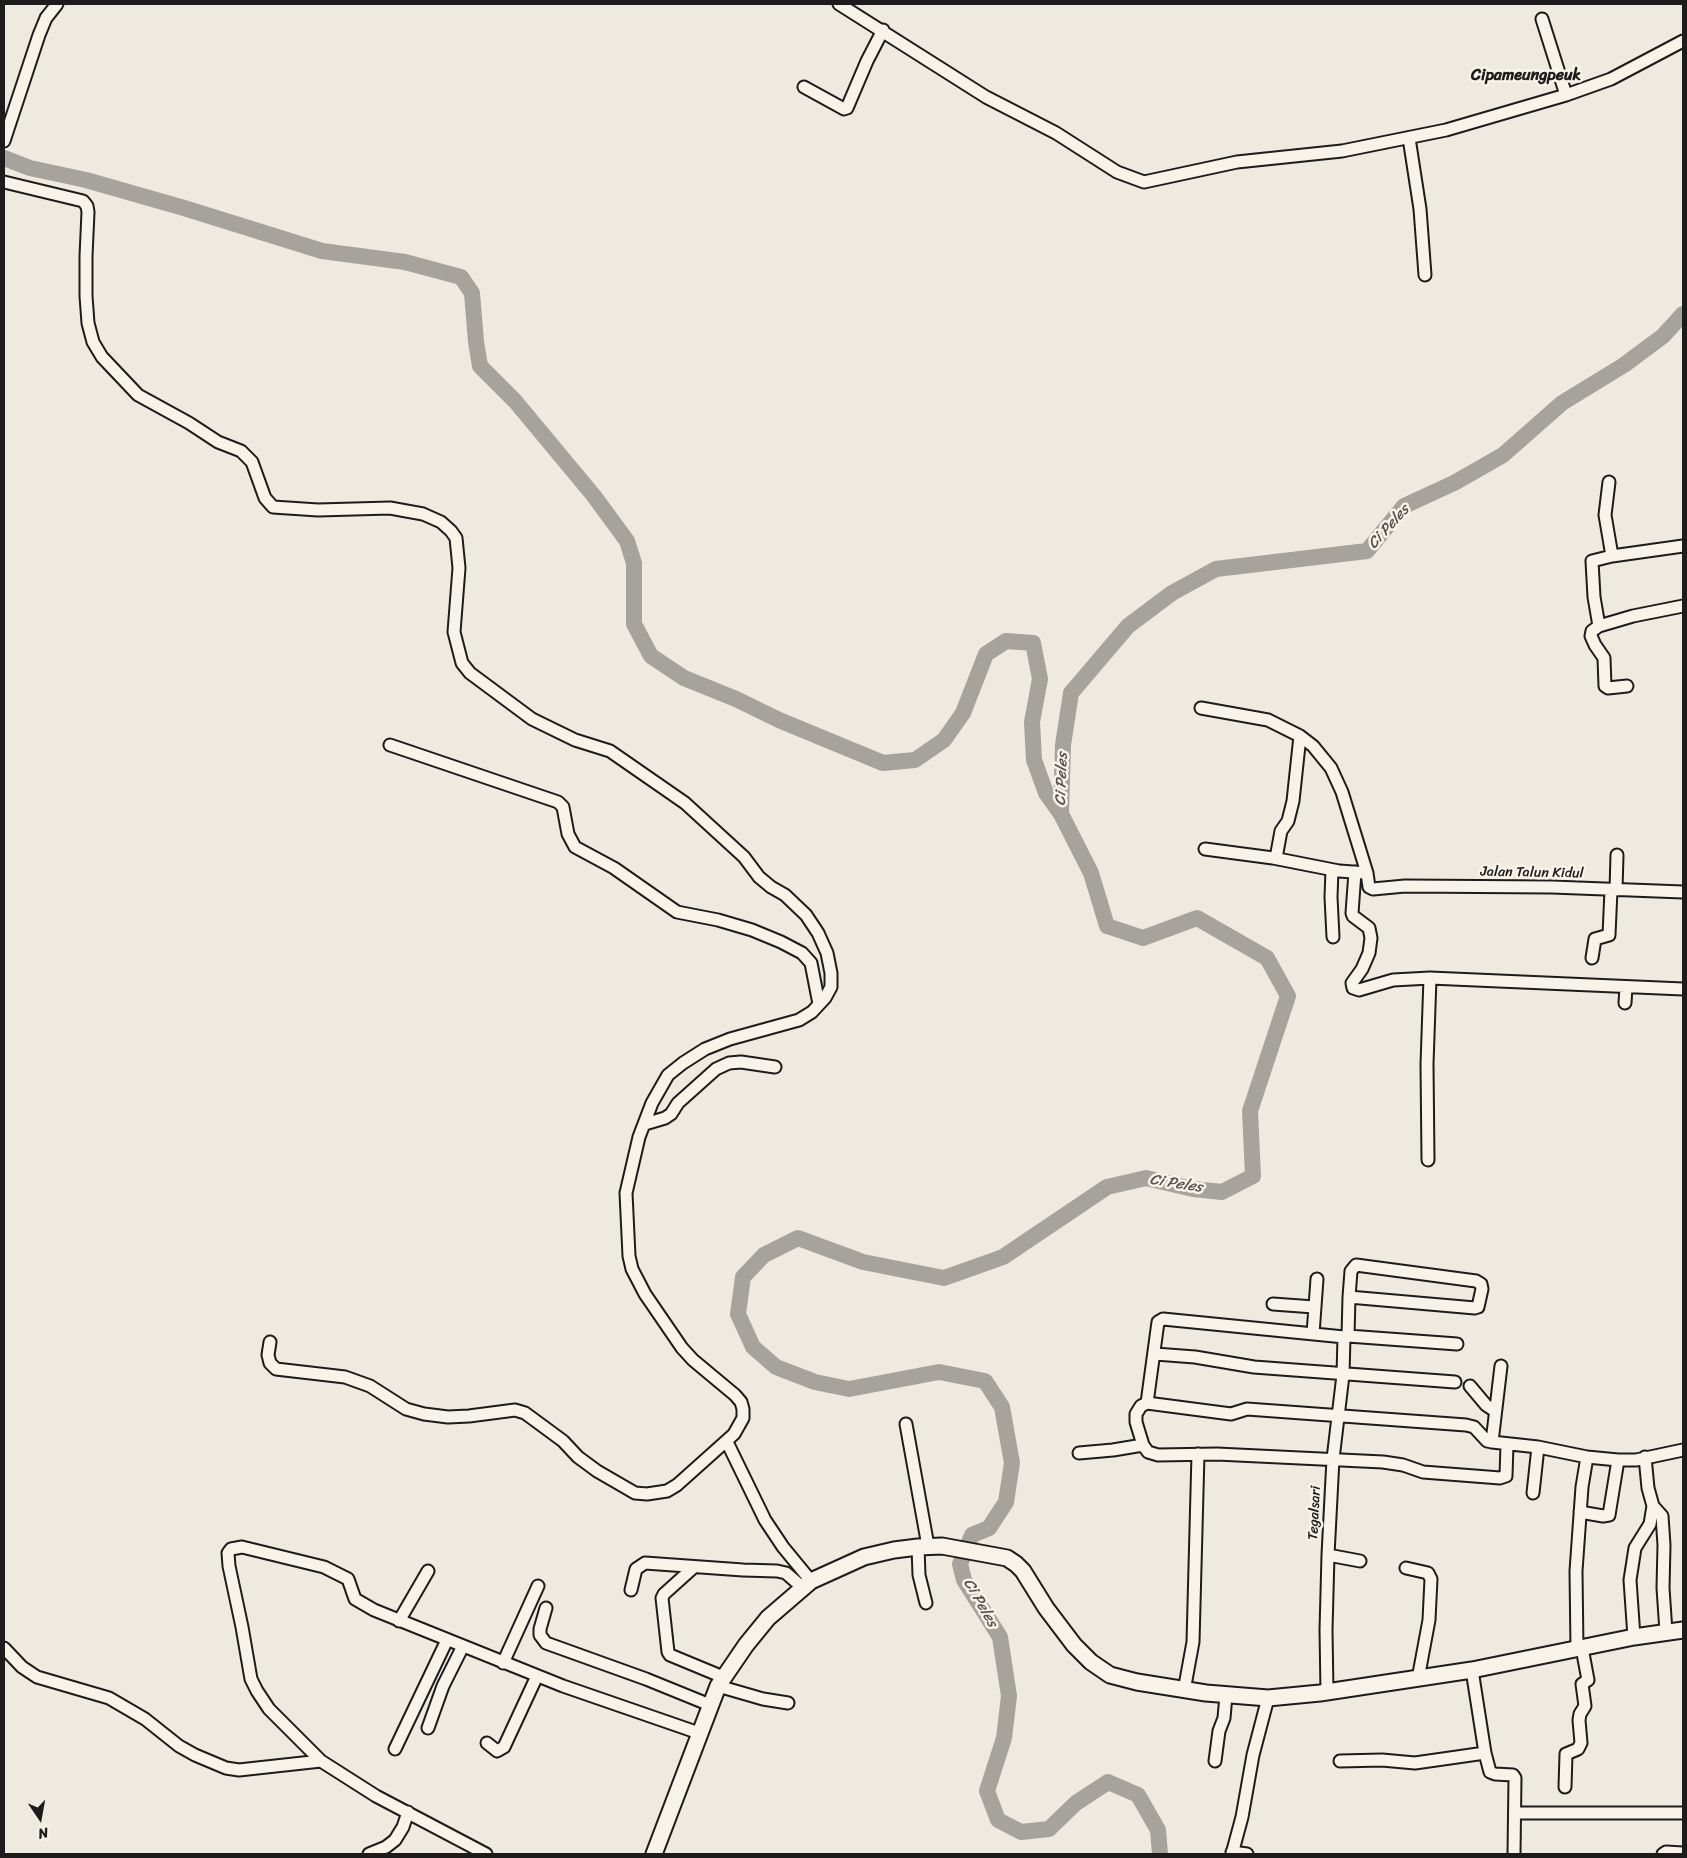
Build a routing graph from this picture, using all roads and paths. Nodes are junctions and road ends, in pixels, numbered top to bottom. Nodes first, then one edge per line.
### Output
1 (56, 4) edge
2 (839, 4) edge
3 (1542, 19) dead end
4 (883, 30) junction
5 (1683, 41) edge
6 (804, 87) dead end
7 (1566, 95) junction
8 (1409, 138) junction
9 (4, 140) edge
10 (4, 182) edge
11 (1425, 275) dead end
12 (1609, 482) dead end
13 (1683, 546) edge
14 (1612, 556) junction
15 (1683, 606) edge
16 (1599, 626) junction
17 (1627, 686) dead end
18 (1201, 708) dead end
19 (1300, 736) junction
20 (390, 745) dead end
21 (1205, 849) dead end
22 (1617, 856) dead end
23 (1276, 858) junction
24 (1332, 870) junction
25 (1355, 872) junction
26 (1367, 873) junction
27 (1614, 890) junction
28 (1683, 892) edge
29 (1332, 937) dead end
30 (1592, 958) dead end
31 (1430, 978) junction
32 (1626, 987) junction
33 (1683, 989) edge
34 (1625, 1003) dead end
35 (820, 1004) junction
36 (775, 1068) dead end
37 (645, 1124) junction
38 (1428, 1160) dead end
39 (1317, 1279) dead end
40 (1349, 1297) junction
41 (1273, 1304) dead end
42 (1314, 1307) junction
43 (1313, 1334) junction
44 (1346, 1337) junction
45 (270, 1342) dead end
46 (1457, 1344) dead end
47 (1154, 1354) junction
48 (1501, 1366) dead end
49 (1343, 1375) junction
50 (1455, 1382) dead end
51 (1470, 1386) dead end
52 (1147, 1403) junction
53 (1495, 1411) junction
54 (1338, 1417) junction
55 (906, 1424) dead end
56 (727, 1442) junction
57 (1492, 1442) junction
58 (1508, 1444) junction
59 (1143, 1445) junction
60 (1538, 1447) junction
61 (1683, 1450) edge
62 (1079, 1453) dead end
63 (1198, 1454) junction
64 (1587, 1457) junction
65 (1645, 1458) junction
66 (1333, 1459) junction
67 (1618, 1460) junction
68 (1534, 1493) dead end
69 (1653, 1506) junction
70 (1580, 1512) junction
71 (929, 1546) junction
72 (1328, 1555) junction
73 (1360, 1561) dead end
74 (694, 1567) junction
75 (1406, 1568) dead end
76 (428, 1571) dead end
77 (807, 1584) junction
78 (538, 1586) dead end
79 (631, 1590) dead end
80 (926, 1603) dead end
81 (546, 1608) dead end
82 (399, 1621) junction
83 (1683, 1630) edge
84 (1666, 1632) junction
85 (1634, 1637) junction
86 (448, 1640) junction
87 (463, 1646) junction
88 (4, 1648) edge
89 (1579, 1648) junction
90 (503, 1663) junction
91 (1472, 1670) junction
92 (537, 1676) junction
93 (1418, 1679) junction
94 (720, 1682) junction
95 (1184, 1691) junction
96 (1327, 1692) junction
97 (1226, 1695) junction
98 (1268, 1698) junction
99 (788, 1703) dead end
100 (710, 1705) junction
101 (428, 1728) dead end
102 (699, 1734) junction
103 (487, 1743) dead end
104 (395, 1748) dead end
105 (1485, 1753) junction
106 (322, 1761) junction
107 (1215, 1761) dead end
108 (1340, 1762) dead end
109 (1565, 1787) dead end
110 (408, 1812) junction
111 (1515, 1813) junction
112 (1683, 1813) edge
113 (1232, 1853) edge
114 (1683, 1853) edge
115 (369, 1854) edge
116 (486, 1854) edge
117 (654, 1854) edge
118 (1247, 1854) edge
119 (1514, 1854) edge
120 (1663, 1854) edge

1 - 9 street
2 - 4 street
3 - 7 street
4 - 6 street
4 - 8 street
5 - 7 street
7 - 8 street
8 - 11 street
10 - 35 street
12 - 14 street
13 - 14 street
14 - 16 street
15 - 16 street
16 - 17 street
18 - 19 street
19 - 23 street
19 - 26 street
20 - 35 street
21 - 23 street
22 - 27 street
23 - 24 street
24 - 25 street
24 - 29 street
25 - 26 street
25 - 31 street
26 - 27 street, Jalan Talun Kidul
27 - 28 street, Jalan Talun Kidul
27 - 30 street
31 - 32 street
31 - 38 street
32 - 33 street
32 - 34 street
35 - 37 street
36 - 37 street
37 - 56 street
39 - 42 street
40 - 40 street, Tegalsari
40 - 44 street, Tegalsari
41 - 42 street
42 - 43 street
43 - 44 street
43 - 47 street
44 - 46 street
44 - 49 street, Tegalsari
45 - 56 street
47 - 49 street
47 - 52 street
48 - 53 street
49 - 50 street
49 - 54 street, Tegalsari
51 - 53 street
52 - 54 street
52 - 59 street
53 - 57 street
54 - 57 street
54 - 66 street, Tegalsari
55 - 71 street
56 - 77 street
57 - 58 street
58 - 60 street
58 - 66 street
59 - 62 street
59 - 63 street
60 - 64 street
60 - 68 street
61 - 65 street
63 - 66 street
63 - 95 street
64 - 67 street
64 - 70 street
65 - 67 street
65 - 69 street
66 - 72 street, Tegalsari
67 - 70 street
69 - 84 street
69 - 85 street
70 - 89 street
71 - 77 main road
71 - 80 street
71 - 95 main road
72 - 73 street
72 - 96 street, Tegalsari
74 - 77 street
74 - 79 street
74 - 94 street
75 - 93 street
76 - 82 street
77 - 94 main road
78 - 90 street
81 - 100 street
82 - 86 street
82 - 106 street
83 - 84 main road
84 - 85 main road
85 - 89 main road
86 - 87 street
86 - 104 street
87 - 90 street
87 - 101 street
88 - 106 street
89 - 91 main road
89 - 109 street
90 - 92 street
91 - 93 main road
91 - 105 street
92 - 102 street
92 - 103 street
93 - 96 main road
94 - 99 street
94 - 100 main road
95 - 97 main road
96 - 98 main road
97 - 98 main road
97 - 107 street
98 - 113 street
100 - 102 main road
102 - 117 main road
105 - 108 street
105 - 111 street
106 - 110 street
110 - 115 street
110 - 116 street
111 - 112 street
111 - 119 street
113 - 118 street
114 - 120 street

